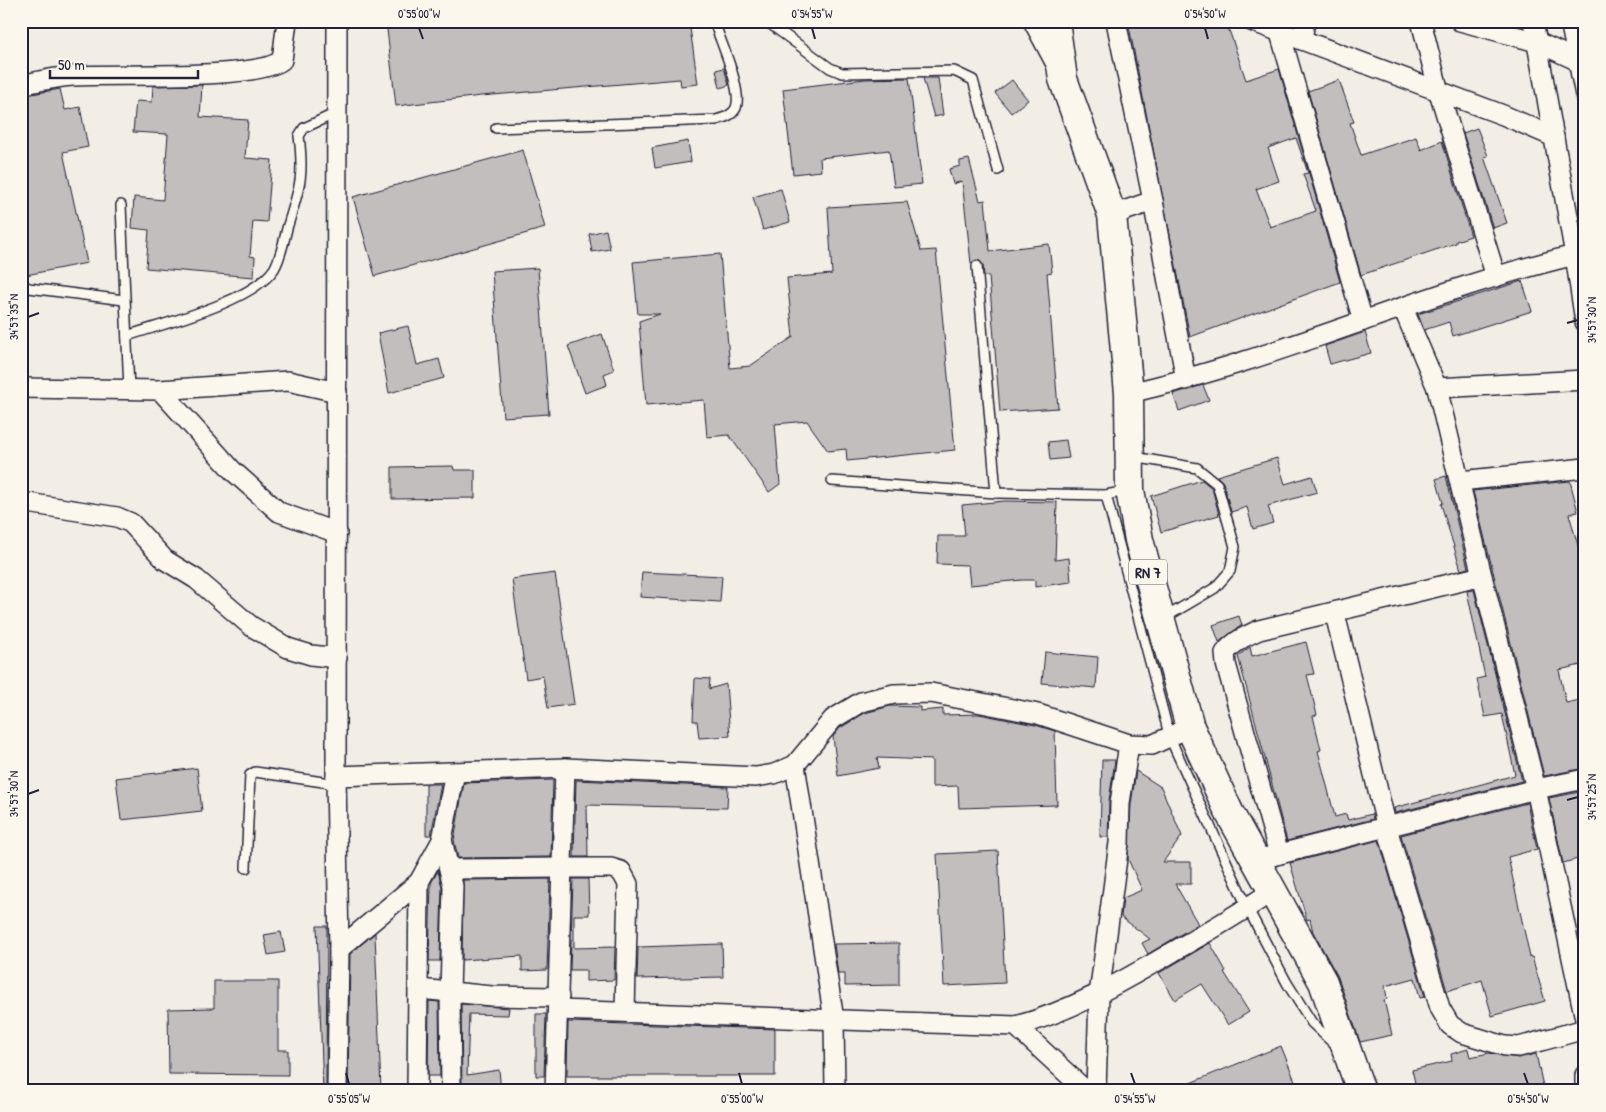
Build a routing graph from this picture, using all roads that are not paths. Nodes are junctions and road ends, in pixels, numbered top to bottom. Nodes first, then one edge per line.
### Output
1 (287, 21) edge
2 (337, 21) edge
3 (714, 21) edge
4 (766, 21) edge
5 (1033, 21) edge
6 (1055, 21) edge
7 (1116, 21) edge
8 (1251, 21) edge
9 (1421, 21) edge
10 (1460, 21) edge
11 (1532, 21) edge
12 (1570, 21) edge
13 (1303, 30) edge
14 (1280, 33) junction
15 (1537, 42) junction
16 (1581, 63) edge
17 (1063, 79) junction
18 (21, 86) edge
19 (1439, 92) junction
20 (1585, 95) edge
21 (337, 113) junction
22 (496, 128) dead end
23 (1554, 137) junction
24 (998, 170) dead end
25 (1153, 201) junction
26 (121, 205) dead end
27 (1112, 216) junction
28 (1575, 255) junction
29 (977, 266) dead end
30 (1496, 277) junction
31 (21, 284) edge
32 (124, 300) junction
33 (1403, 308) junction
34 (1363, 322) junction
35 (1585, 322) edge
36 (127, 336) junction
37 (1186, 380) junction
38 (1585, 380) edge
39 (21, 388) edge
40 (1437, 388) junction
41 (129, 390) junction
42 (160, 390) junction
43 (337, 392) junction
44 (1129, 392) junction
45 (1128, 456) junction
46 (1585, 468) edge
47 (832, 481) dead end
48 (1460, 481) junction
49 (996, 493) junction
50 (1118, 493) junction
51 (21, 502) edge
52 (337, 532) junction
53 (1482, 576) junction
54 (1335, 614) junction
55 (1161, 620) junction
56 (337, 658) junction
57 (1180, 733) junction
58 (1129, 744) junction
59 (795, 765) junction
60 (565, 768) junction
61 (455, 772) junction
62 (1585, 779) edge
63 (336, 780) junction
64 (1536, 789) junction
65 (1387, 828) junction
66 (442, 840) junction
67 (1268, 857) junction
68 (246, 868) dead end
69 (563, 868) junction
70 (451, 869) junction
71 (419, 882) junction
72 (1272, 891) junction
73 (1248, 909) junction
74 (340, 949) junction
75 (419, 990) junction
76 (450, 992) junction
77 (1099, 995) junction
78 (559, 1004) junction
79 (625, 1012) junction
80 (1585, 1019) edge
81 (834, 1020) junction
82 (1016, 1026) junction
83 (1585, 1029) edge
84 (1352, 1061) junction
85 (1585, 1075) edge
86 (336, 1091) edge
87 (418, 1091) edge
88 (451, 1091) edge
89 (555, 1091) edge
90 (835, 1091) edge
91 (1086, 1091) edge
92 (1096, 1091) edge
93 (1361, 1091) edge
94 (1585, 1091) edge

1 - 18 street
2 - 21 street
3 - 22 lane
4 - 24 lane
5 - 17 street
6 - 17 main road, RN 7
7 - 25 street
8 - 14 street
9 - 19 street
10 - 15 street
11 - 15 street
12 - 16 street
13 - 14 street
13 - 19 street
14 - 34 street
15 - 16 street
15 - 23 street
16 - 20 street
17 - 27 main road, RN 7
19 - 23 street
19 - 30 street
21 - 36 lane
21 - 43 street
23 - 28 street
25 - 27 street
25 - 37 street
26 - 32 lane
27 - 44 main road, RN 7
28 - 30 street
28 - 35 street
29 - 49 lane
30 - 33 street
31 - 32 lane
32 - 36 lane
33 - 34 street
33 - 40 street
34 - 37 street
36 - 41 lane
37 - 44 street
38 - 40 street
39 - 41 street
40 - 48 street
41 - 42 street
42 - 43 street
42 - 52 street
43 - 52 street
44 - 45 main road, RN 7
45 - 50 main road, RN 7
45 - 55 lane
46 - 48 street
47 - 49 lane
48 - 53 street
49 - 50 lane
50 - 55 main road, RN 7
50 - 57 lane
51 - 56 street
52 - 56 street
53 - 54 street
53 - 64 street
54 - 65 street
54 - 67 street
55 - 57 main road, RN 7
56 - 63 street
57 - 58 street
57 - 67 main road, RN 7
57 - 73 lane
58 - 59 street
58 - 77 street
59 - 60 street
59 - 81 street
60 - 61 street
60 - 69 street
61 - 63 street
61 - 66 street
62 - 64 street
63 - 68 lane
63 - 74 street
64 - 65 street
64 - 80 street
65 - 67 street
65 - 83 street
66 - 70 street
66 - 71 street
67 - 72 main road, RN 7
69 - 70 street
69 - 78 street
69 - 79 street
70 - 76 street
71 - 74 street
71 - 75 street
72 - 73 street
72 - 84 main road, RN 7
73 - 77 street
73 - 84 lane
74 - 86 street
75 - 76 street
75 - 87 street
76 - 78 street
76 - 88 street
77 - 82 street
77 - 92 street
78 - 79 street
78 - 89 street
79 - 81 street
81 - 82 street
81 - 90 street
82 - 91 street
84 - 93 main road, RN 7
85 - 94 street

